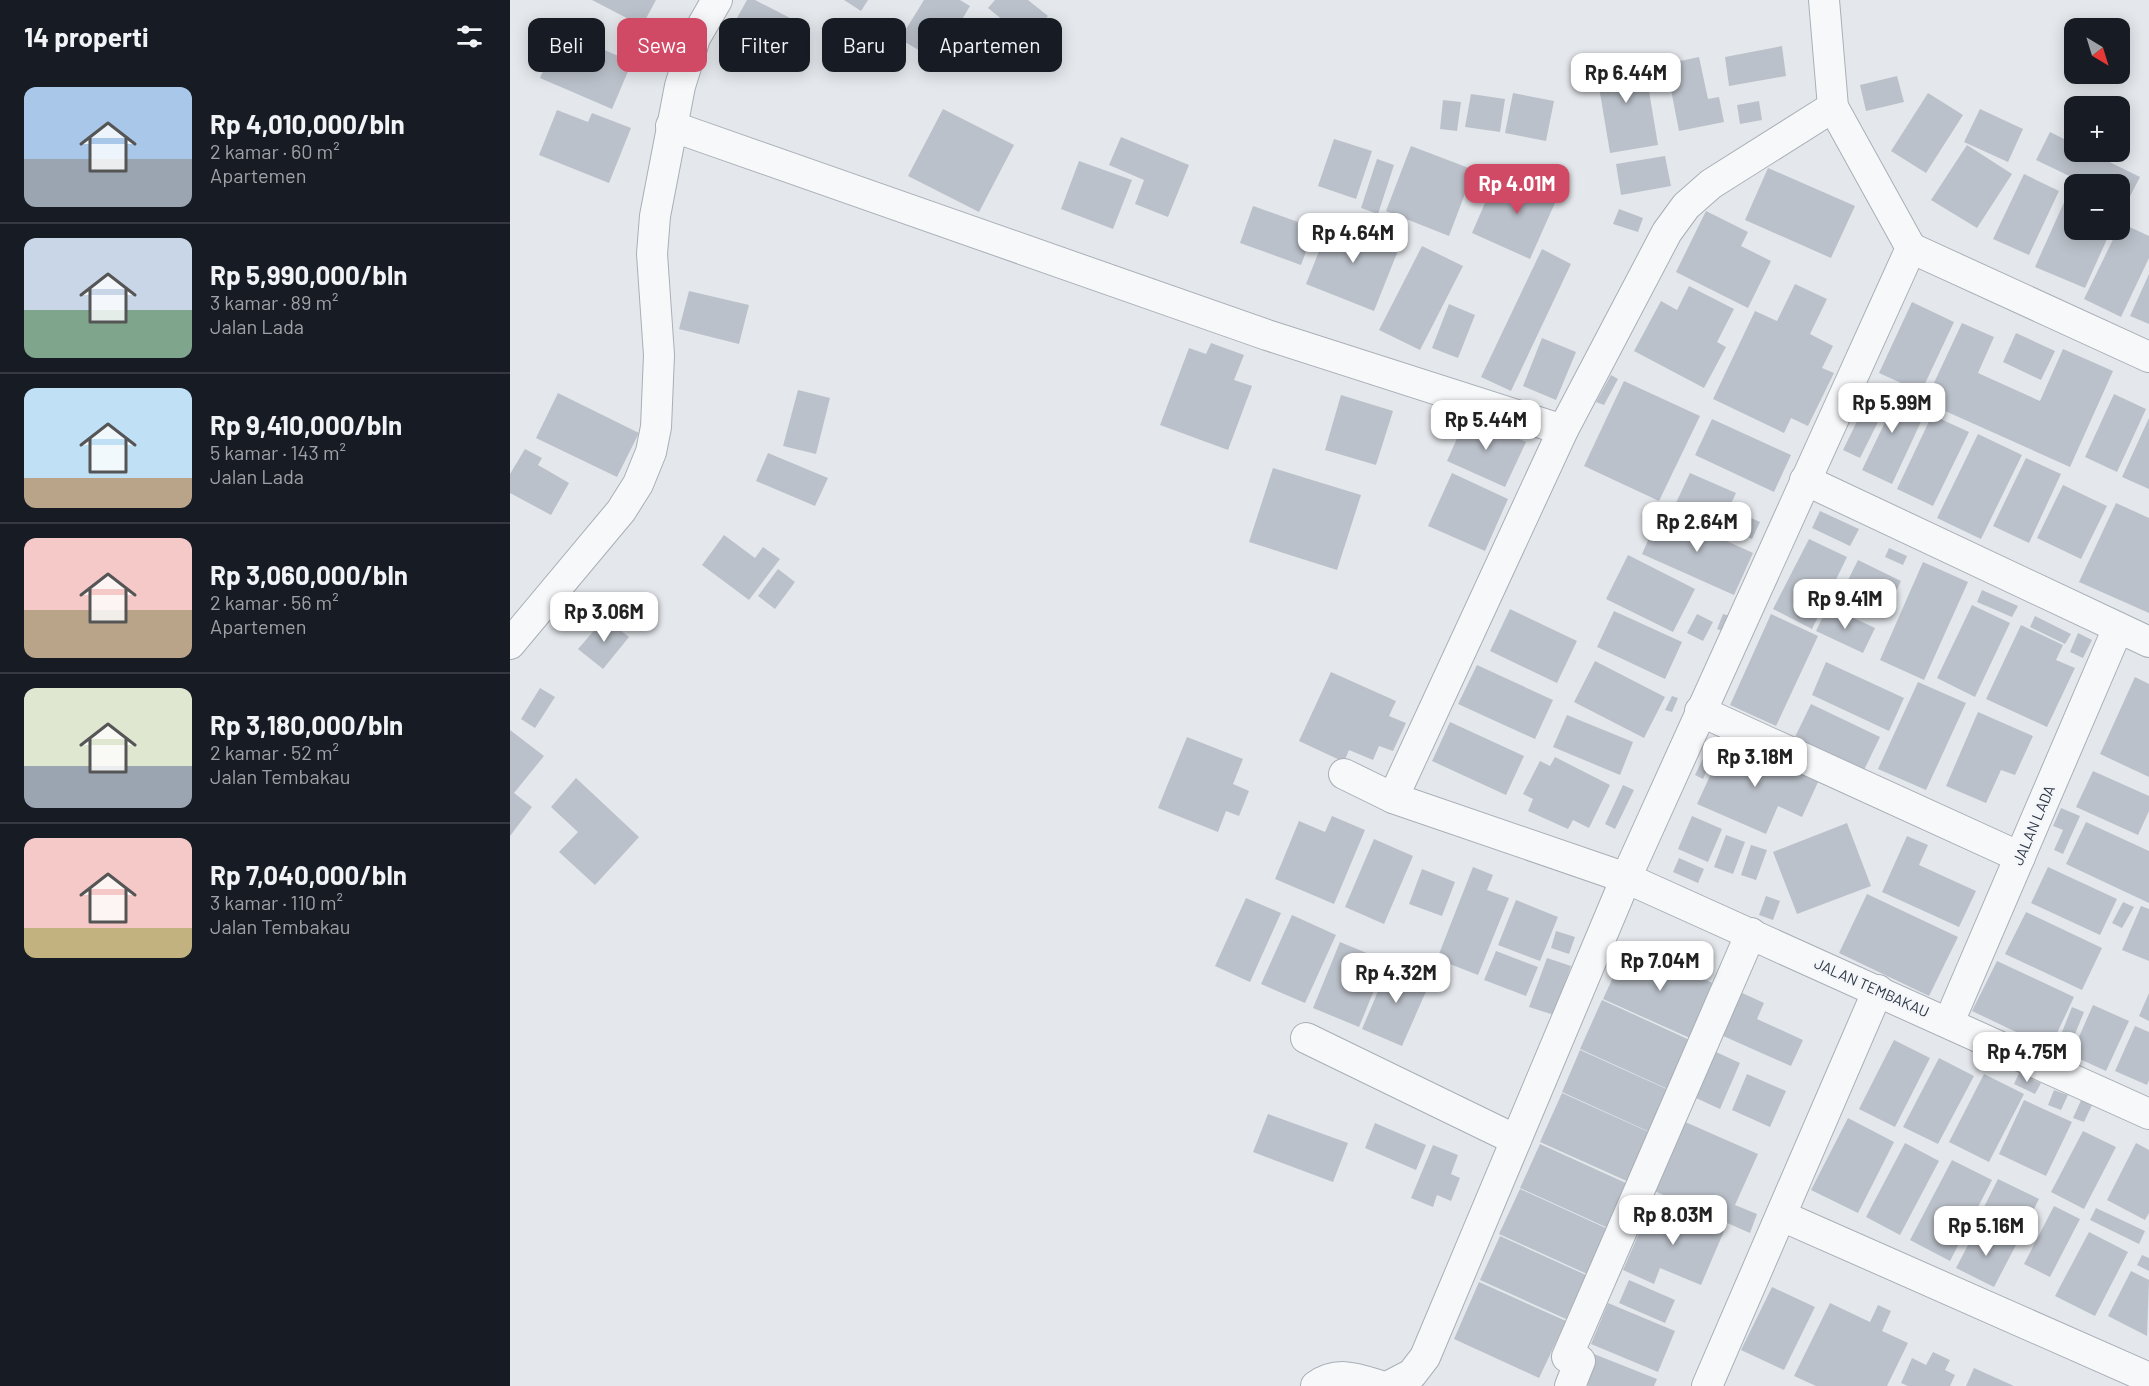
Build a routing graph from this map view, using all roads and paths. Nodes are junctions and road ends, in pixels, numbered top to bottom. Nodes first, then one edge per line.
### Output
1 (717, 0) edge
2 (1824, 0) edge
3 (1833, 107) junction
4 (671, 126) junction
5 (1911, 248) junction
6 (2149, 357) edge
7 (1563, 430) junction
8 (1805, 480) junction
9 (2118, 628) junction
10 (2149, 642) edge
11 (510, 644) edge
12 (1700, 711) junction
13 (1344, 774) dead end
14 (1393, 798) junction
15 (2020, 857) junction
16 (1626, 878) junction
17 (1751, 933) junction
18 (1878, 990) junction
19 (1949, 1022) junction
20 (1306, 1038) dead end
21 (2149, 1114) edge
22 (1516, 1140) junction
23 (1782, 1216) junction
24 (2149, 1378) edge
25 (1316, 1386) edge
26 (1381, 1386) edge
27 (1389, 1386) edge
28 (1570, 1386) edge
29 (1707, 1386) edge

1 - 4 street
2 - 3 street
3 - 5 street
3 - 7 street
4 - 7 street
4 - 11 street
5 - 6 street
5 - 8 street
7 - 14 street
8 - 9 street
8 - 12 street
9 - 10 street
9 - 15 street, JALAN LADA
12 - 15 street
12 - 16 street
13 - 14 street, JALAN TEMBAKAU
14 - 16 street, JALAN TEMBAKAU
15 - 19 street, JALAN LADA
16 - 17 street, JALAN TEMBAKAU
16 - 22 street
17 - 18 street, JALAN TEMBAKAU
17 - 28 street
18 - 19 street, JALAN TEMBAKAU
18 - 23 street
19 - 21 street, JALAN TEMBAKAU
20 - 22 street
22 - 27 street
23 - 24 street
23 - 29 street
25 - 26 street

